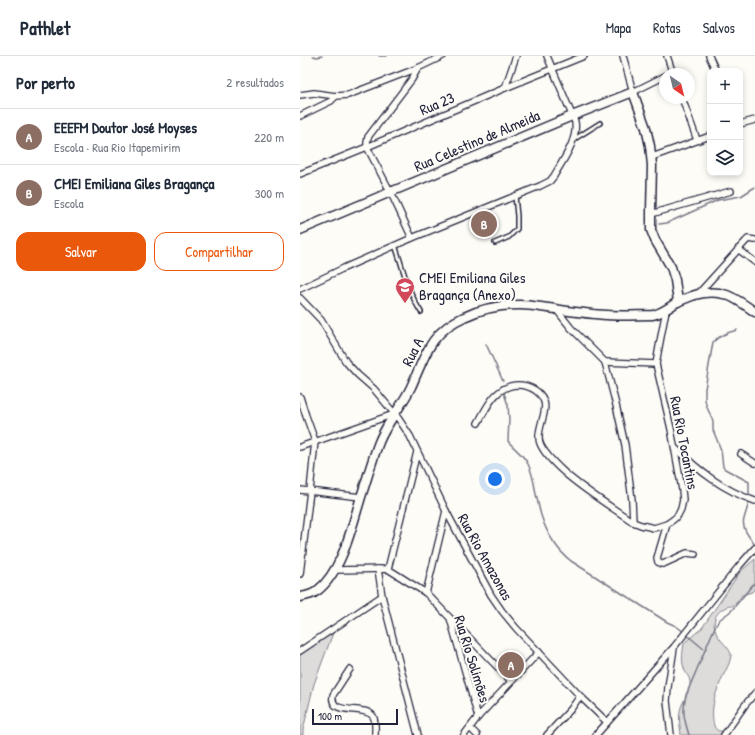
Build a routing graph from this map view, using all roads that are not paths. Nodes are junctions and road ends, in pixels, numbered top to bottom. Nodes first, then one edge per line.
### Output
1 (443, 56) edge
2 (516, 56) edge
3 (547, 56) edge
4 (584, 56) edge
5 (623, 56) edge
6 (667, 56) edge
7 (709, 56) edge
8 (418, 68) junction
9 (670, 68) edge
10 (715, 68) edge
11 (553, 69) junction
12 (659, 79) edge
13 (505, 88) junction
14 (633, 92) junction
15 (300, 94) edge
16 (336, 96) junction
17 (684, 104) edge
18 (300, 116) edge
19 (572, 116) junction
20 (755, 120) edge
21 (600, 123) dead end
22 (743, 123) edge
23 (707, 137) edge
24 (573, 140) junction
25 (698, 140) junction
26 (367, 147) junction
27 (652, 157) junction
28 (300, 174) edge
29 (731, 191) dead end
30 (391, 193) junction
31 (515, 196) junction
32 (651, 214) junction
33 (300, 230) edge
34 (412, 238) junction
35 (755, 240) edge
36 (495, 243) dead end
37 (395, 245) junction
38 (738, 249) junction
39 (755, 262) edge
40 (300, 289) edge
41 (698, 294) junction
42 (300, 298) edge
43 (678, 302) junction
44 (556, 309) junction
45 (666, 310) junction
46 (421, 312) dead end
47 (755, 312) edge
48 (605, 362) junction
49 (656, 364) junction
50 (300, 397) edge
51 (395, 414) junction
52 (478, 423) dead end
53 (315, 441) junction
54 (300, 447) edge
55 (674, 448) junction
56 (417, 452) junction
57 (741, 454) dead end
58 (755, 463) edge
59 (300, 490) edge
60 (310, 491) junction
61 (361, 497) junction
62 (755, 501) edge
63 (446, 511) junction
64 (633, 522) junction
65 (667, 524) junction
66 (302, 545) edge
67 (755, 548) edge
68 (695, 554) dead end
69 (378, 569) junction
70 (388, 569) junction
71 (335, 570) junction
72 (300, 574) edge
73 (426, 593) junction
74 (382, 596) junction
75 (300, 597) edge
76 (450, 618) junction
77 (674, 647) junction
78 (300, 651) edge
79 (538, 652) junction
80 (350, 668) dead end
81 (511, 681) junction
82 (755, 693) edge
83 (580, 696) junction
84 (478, 717) junction
85 (607, 722) junction
86 (470, 728) junction
87 (375, 735) edge
88 (418, 735) edge
89 (464, 735) edge
90 (477, 735) edge
91 (547, 735) edge
92 (596, 735) edge
93 (671, 735) edge
94 (724, 735) edge

1 - 8 street
2 - 13 street
3 - 11 street
4 - 11 street, Rua 23
5 - 14 street
6 - 9 street
7 - 10 street
8 - 16 street
8 - 26 street
11 - 13 street, Rua 23
11 - 19 street
12 - 14 street, Rua Celestino de Almeida
13 - 26 street, Rua 23
14 - 19 street, Rua Celestino de Almeida
14 - 27 street
15 - 16 street
16 - 18 street
17 - 25 street
19 - 24 street
19 - 30 street, Rua Celestino de Almeida
20 - 22 street
21 - 24 lane
23 - 25 street
24 - 31 street
25 - 27 street
26 - 28 street, Rua 23
26 - 30 street
27 - 32 street
29 - 32 street
30 - 33 street, Rua Celestino de Almeida
30 - 34 street
31 - 34 street
31 - 36 lane
32 - 43 street
34 - 37 street
35 - 38 street
37 - 40 street
37 - 46 lane
38 - 39 street
38 - 41 street
41 - 43 street, Rua A
41 - 47 street, Rua A
42 - 51 street, Rua Rio Amazonas
43 - 45 street, Rua A
44 - 45 street, Rua A
44 - 48 street
44 - 51 street, Rua A
45 - 49 street, Rua Rio Tocantins
48 - 49 street
48 - 64 street
49 - 55 street, Rua Rio Tocantins
50 - 53 street
51 - 53 street
51 - 56 street, Rua Rio Amazonas
51 - 61 street, Rua A
52 - 64 street
53 - 54 street
53 - 60 street
55 - 62 street
55 - 65 street, Rua Rio Tocantins
56 - 63 street, Rua Rio Amazonas
56 - 70 street
57 - 58 street
59 - 60 street
60 - 61 street
60 - 66 street
61 - 71 street, Rua A
63 - 73 street
63 - 79 street, Rua Rio Amazonas
64 - 65 street
65 - 68 street
66 - 72 street
67 - 77 street
69 - 70 street
69 - 71 street
69 - 74 street
70 - 73 street, Rua Rio Solimões
71 - 75 street, Rua A
73 - 76 street, Rua Rio Solimões
74 - 78 street
74 - 88 street
76 - 81 street
76 - 84 street, Rua Rio Solimões
77 - 85 street
77 - 93 street
79 - 81 street
79 - 83 street, Rua Rio Amazonas
80 - 87 street
81 - 84 street
82 - 94 street
83 - 85 street, Rua Rio Amazonas
83 - 91 street
84 - 86 street
85 - 92 street
86 - 89 street
86 - 90 street

